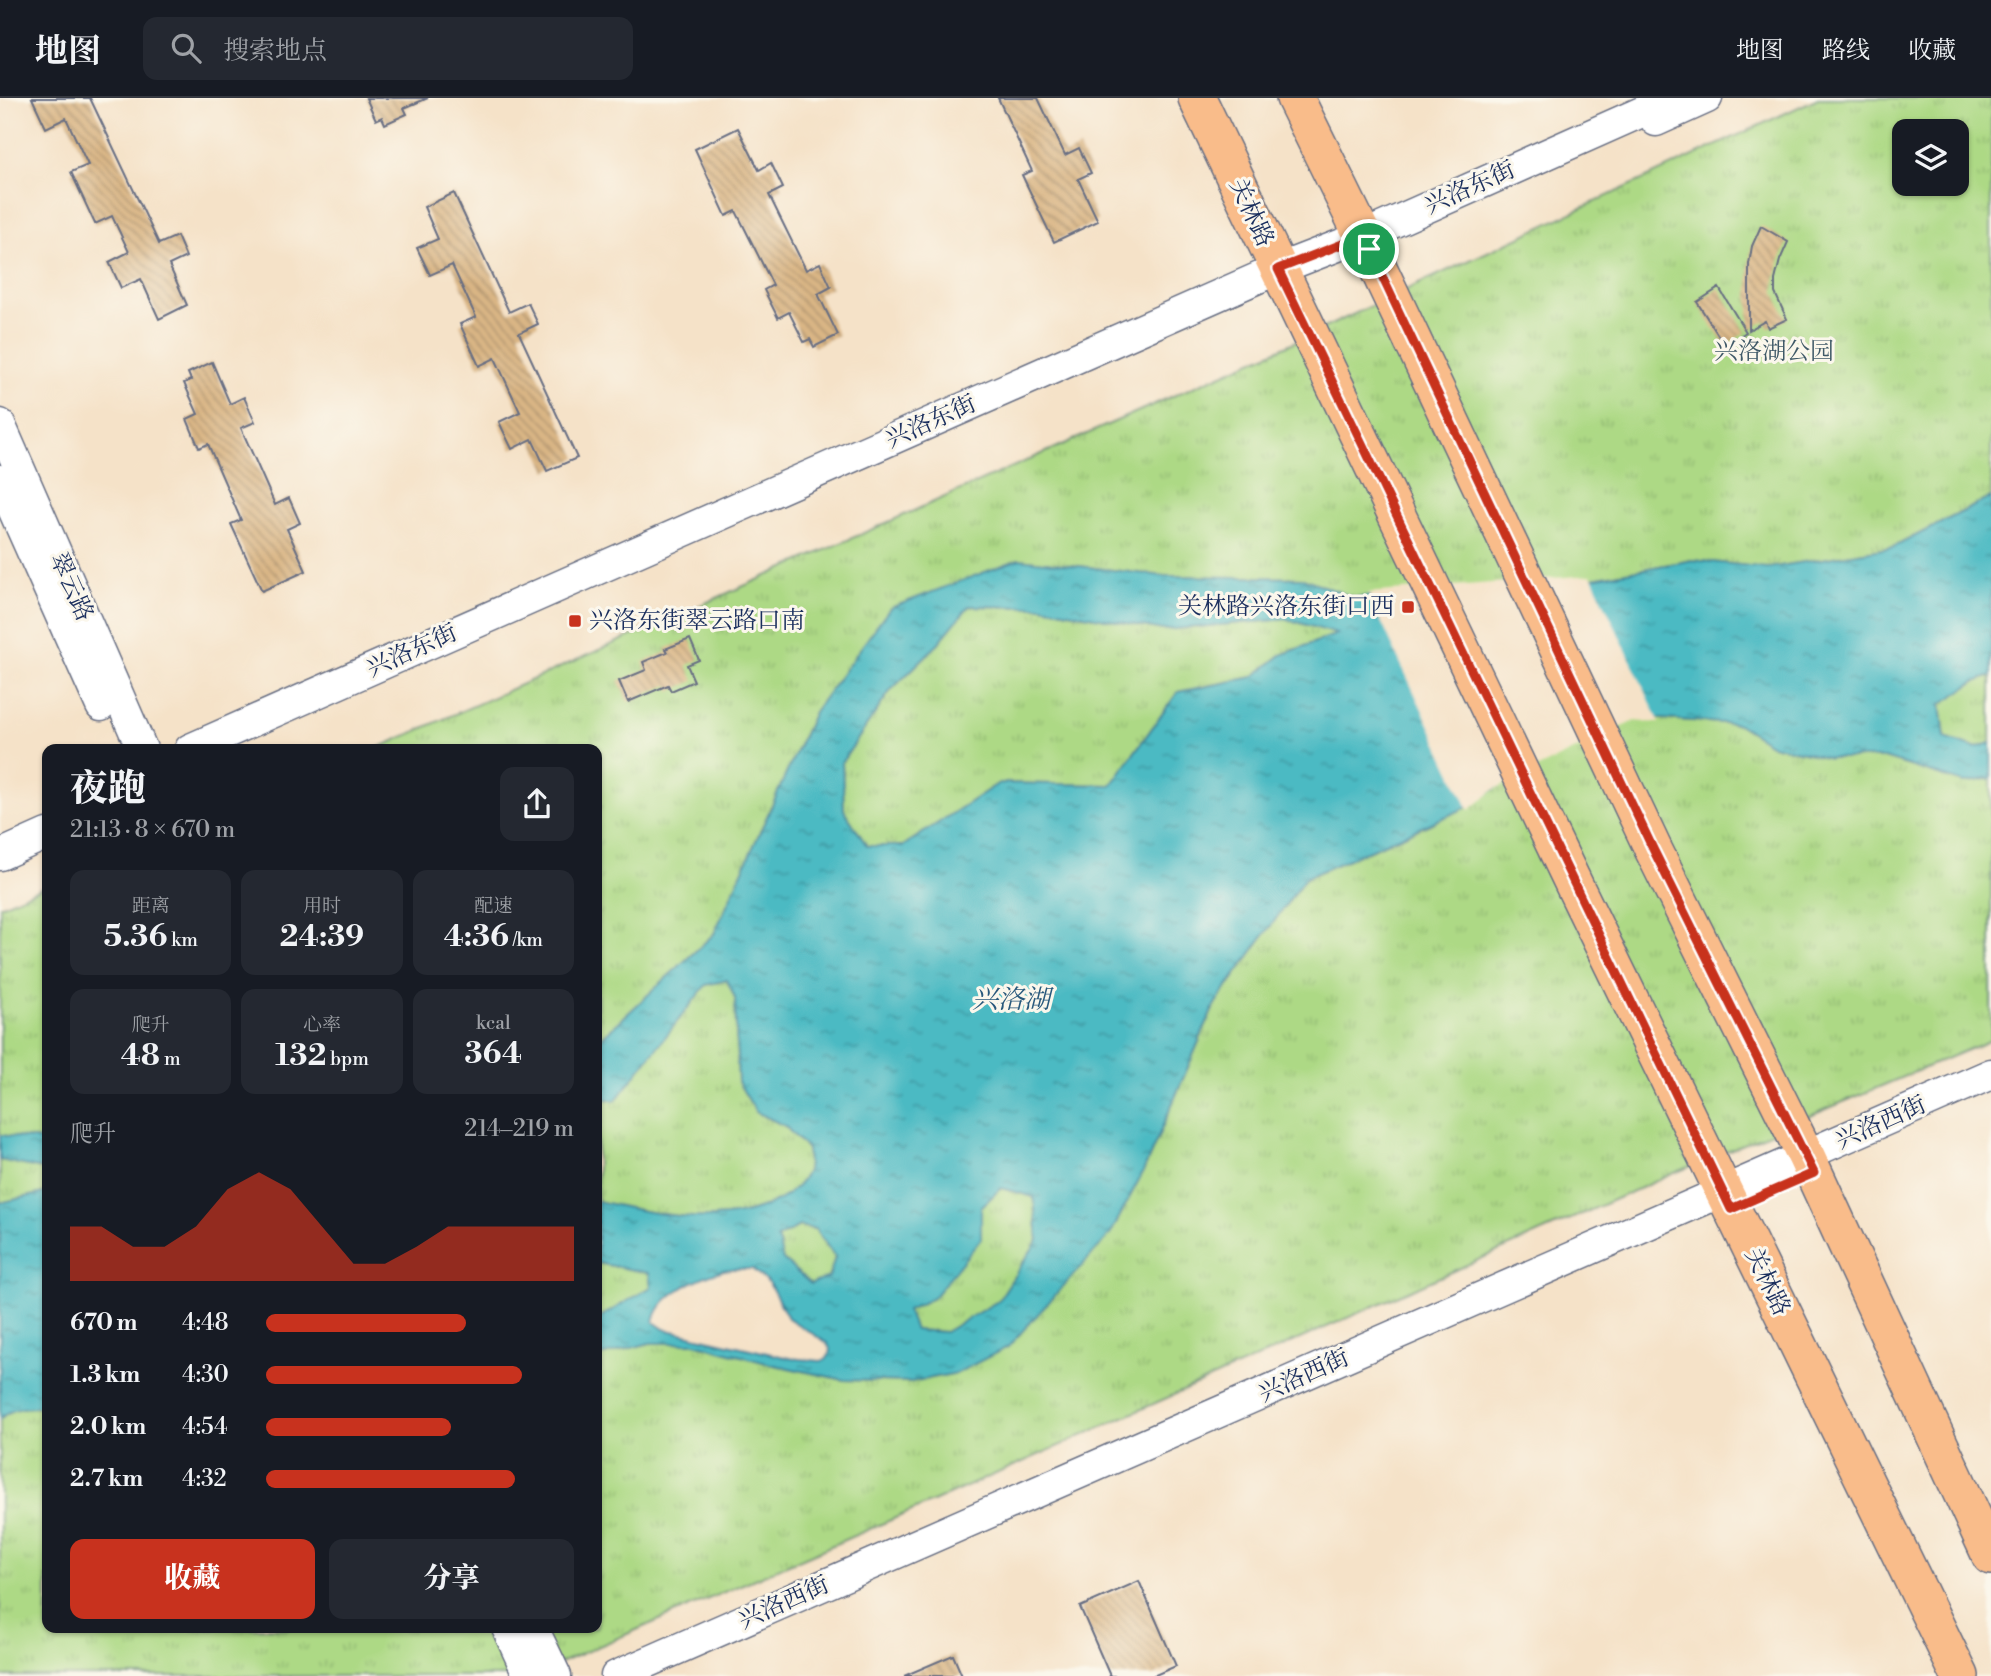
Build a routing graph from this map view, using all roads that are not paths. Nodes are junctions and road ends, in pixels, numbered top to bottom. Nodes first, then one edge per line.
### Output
1 (1197, 98) edge
2 (1294, 98) edge
3 (1672, 98) edge
4 (1707, 98) edge
5 (1366, 243) junction
6 (1282, 277) junction
7 (0, 424) edge
8 (0, 480) edge
9 (118, 744) edge
10 (140, 744) edge
11 (202, 744) edge
12 (250, 744) edge
13 (42, 814) edge
14 (0, 833) edge
15 (42, 836) edge
16 (0, 855) edge
17 (1991, 1074) edge
18 (1991, 1094) edge
19 (1810, 1164) junction
20 (1727, 1201) junction
21 (1991, 1556) edge
22 (509, 1633) edge
23 (535, 1633) edge
24 (529, 1676) edge
25 (556, 1676) edge
26 (616, 1676) edge
27 (663, 1676) edge
28 (1960, 1676) edge

1 - 6 main road, 关林路
2 - 5 main road
3 - 5 street, 兴洛东街
4 - 5 street, 兴洛东街
5 - 6 street, 兴洛东街
5 - 19 main road
6 - 11 street, 兴洛东街
6 - 12 street, 兴洛东街
6 - 20 main road, 关林路
7 - 10 street, 翠云路
8 - 9 street, 翠云路
13 - 14 street
15 - 16 street
17 - 19 street, 兴洛西街
18 - 19 street, 兴洛西街
19 - 20 street, 兴洛西街
19 - 21 main road
20 - 26 street, 兴洛西街
20 - 27 street, 兴洛西街
20 - 28 main road, 关林路
22 - 24 street
23 - 25 street

